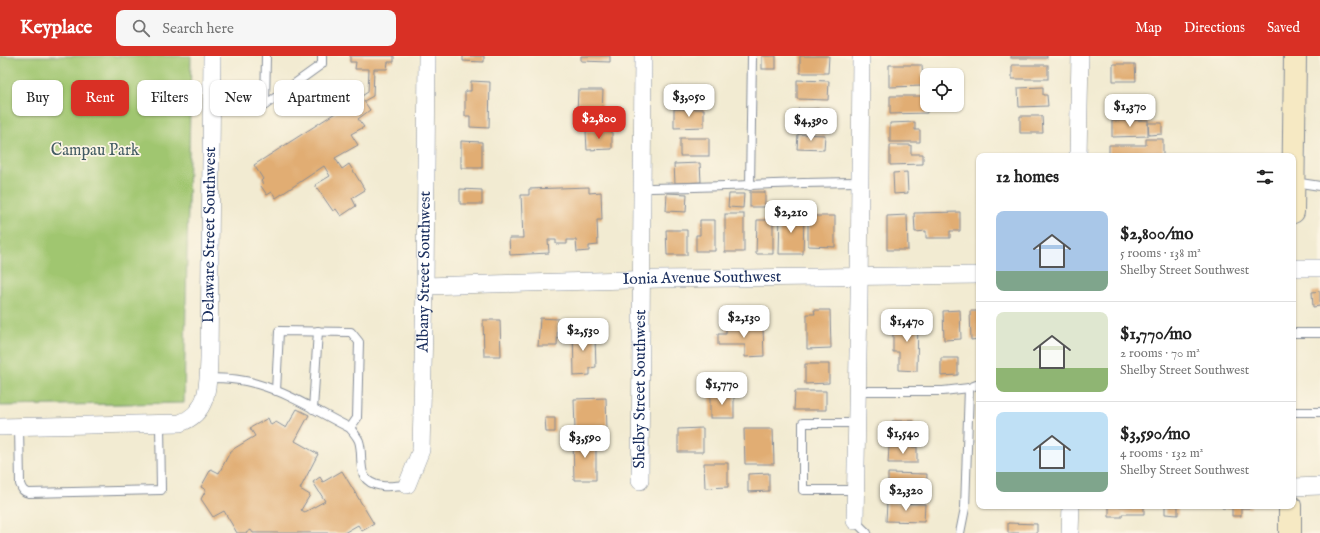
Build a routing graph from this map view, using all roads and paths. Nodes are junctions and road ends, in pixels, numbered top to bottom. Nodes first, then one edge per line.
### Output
1 (212, 56) edge
2 (266, 56) edge
3 (322, 56) edge
4 (427, 56) edge
5 (643, 56) edge
6 (752, 56) edge
7 (861, 56) edge
8 (1080, 56) edge
9 (1295, 56) edge
10 (212, 80) edge
11 (266, 80) edge
12 (266, 104) edge
13 (212, 116) edge
14 (1078, 153) edge
15 (1294, 153) edge
16 (860, 182) junction
17 (1296, 182) edge
18 (750, 186) junction
19 (1320, 186) edge
20 (642, 188) junction
21 (1296, 268) edge
22 (1320, 268) edge
23 (976, 275) edge
24 (859, 276) junction
25 (641, 280) junction
26 (425, 286) junction
27 (318, 332) junction
28 (1296, 333) edge
29 (1320, 333) edge
30 (208, 378) junction
31 (976, 385) edge
32 (969, 388) junction
33 (276, 391) junction
34 (858, 391) junction
35 (313, 409) junction
36 (1296, 412) edge
37 (1320, 412) edge
38 (857, 423) junction
39 (160, 424) junction
40 (19, 426) junction
41 (0, 427) edge
42 (350, 428) junction
43 (640, 481) dead end
44 (407, 485) joint
45 (1320, 486) edge
46 (1296, 487) edge
47 (856, 490) junction
48 (1071, 509) edge
49 (1290, 509) edge
50 (855, 521) joint
51 (868, 533) edge
52 (960, 533) edge
53 (1070, 533) edge
54 (1290, 533) edge

1 - 10 street, Delaware Street Southwest
2 - 11 lane
3 - 12 lane
4 - 26 street, Albany Street Southwest
5 - 20 street, Shelby Street Southwest
6 - 18 lane
7 - 16 street
8 - 14 street
9 - 15 main road
13 - 30 street, Delaware Street Southwest
16 - 18 lane
16 - 24 street
17 - 19 lane
18 - 20 lane
20 - 25 street, Shelby Street Southwest
21 - 22 street
23 - 24 street, Ionia Avenue Southwest
24 - 25 street, Ionia Avenue Southwest
24 - 34 street
25 - 26 street, Ionia Avenue Southwest
25 - 43 street, Shelby Street Southwest
26 - 44 street, Albany Street Southwest
27 - 33 lane
27 - 35 lane
27 - 42 lane
28 - 29 lane
30 - 33 lane
30 - 39 street, Delaware Street Southwest
31 - 32 lane
32 - 34 lane
32 - 52 lane
33 - 35 lane
34 - 38 street
35 - 42 lane
36 - 37 lane
38 - 47 street
38 - 47 lane
39 - 40 street
39 - 40 lane
40 - 41 street
42 - 44 lane
45 - 46 street
47 - 50 street
48 - 53 street
49 - 54 main road
50 - 51 lane

